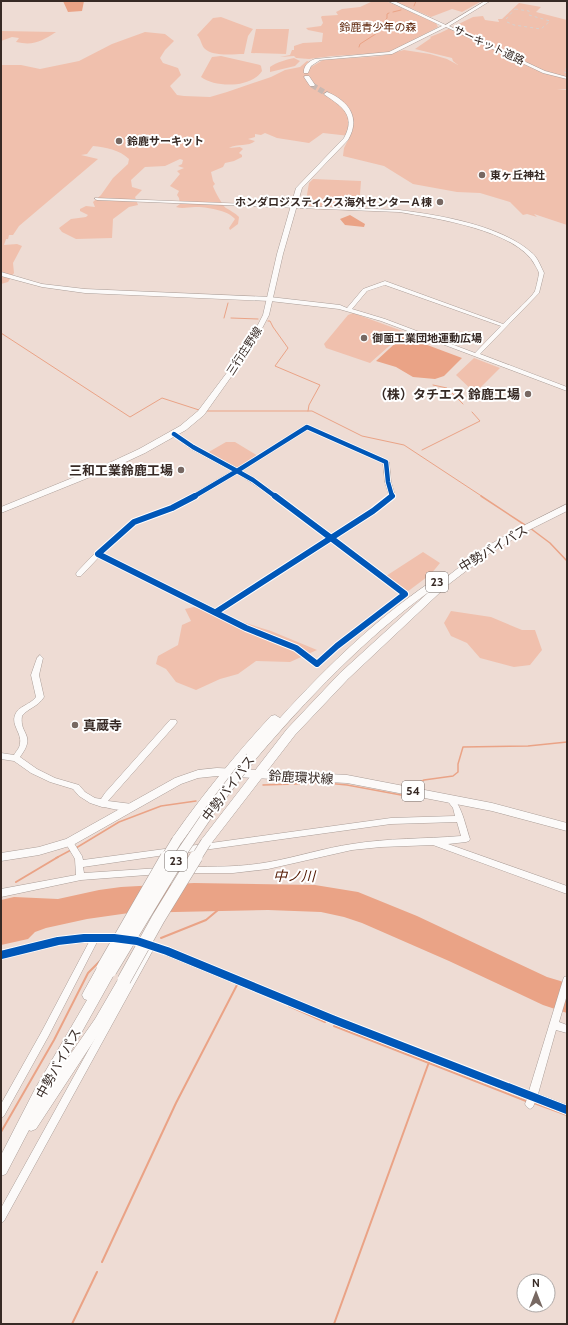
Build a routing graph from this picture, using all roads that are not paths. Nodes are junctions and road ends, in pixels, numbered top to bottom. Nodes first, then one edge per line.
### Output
1 (390, 1) edge
2 (488, 1) edge
3 (446, 26) junction
4 (567, 77) edge
5 (312, 85) dead end
6 (327, 94) tunnel mouth
7 (97, 199) dead end
8 (294, 207) junction
9 (1, 270) edge
10 (1, 274) edge
11 (233, 297) junction
12 (270, 298) junction
13 (349, 309) junction
14 (505, 326) junction
15 (476, 355) junction
16 (567, 389) edge
17 (174, 434) junction
18 (236, 472) junction
19 (567, 507) edge
20 (1, 510) edge
21 (331, 538) junction
22 (487, 550) junction
23 (98, 554) junction
24 (79, 574) dead end
25 (216, 612) junction
26 (342, 656) junction
27 (40, 658) dead end
28 (173, 722) dead end
29 (1, 756) edge
30 (16, 758) junction
31 (228, 772) junction
32 (256, 775) junction
33 (450, 799) junction
34 (102, 804) junction
35 (132, 807) junction
36 (459, 819) junction
37 (567, 827) edge
38 (433, 842) junction
39 (72, 846) junction
40 (1, 857) edge
41 (79, 864) junction
42 (80, 877) junction
43 (567, 890) edge
44 (1, 893) edge
45 (95, 938) junction
46 (151, 946) junction
47 (1, 955) edge
48 (567, 980) edge
49 (553, 1025) junction
50 (567, 1030) edge
51 (40, 1094) junction
52 (531, 1100) junction
53 (567, 1110) edge
54 (1, 1113) edge
55 (2, 1167) edge
56 (1, 1218) edge

1 - 3 main road
2 - 3 street
3 - 4 street, サーキット道路
3 - 5 main road
6 - 8 main road, 三行庄野線
7 - 8 street
8 - 12 main road, 三行庄野線
8 - 14 street
9 - 11 street
10 - 11 street
11 - 12 street
12 - 13 street
12 - 17 main road, 三行庄野線
13 - 14 street
13 - 15 street
14 - 15 street
15 - 16 street
17 - 18 street
17 - 20 main road, 三行庄野線
18 - 21 street
18 - 21 street
18 - 23 street
19 - 22 highway, 中勢バイパス / 23
21 - 25 street
21 - 25 street
22 - 26 highway, 中勢バイパス / 23
22 - 32 highway
23 - 24 street
23 - 25 street
26 - 31 highway, 23
26 - 51 highway, 中勢バイパス / 23, bridge
27 - 30 street
28 - 34 street
29 - 30 street
30 - 34 street
31 - 32 main road, 鈴鹿環状線 / 54
31 - 35 main road, 鈴鹿環状線 / 54
31 - 51 highway, bridge
32 - 33 main road, 鈴鹿環状線 / 54
32 - 55 highway, bridge
33 - 36 street
33 - 37 main road, 鈴鹿環状線 / 54
34 - 35 street
35 - 39 main road, 鈴鹿環状線 / 54
36 - 38 street
36 - 41 street
38 - 42 street
38 - 43 street
39 - 40 main road, 鈴鹿環状線 / 54
39 - 41 street
41 - 42 street
42 - 44 street
45 - 46 street
45 - 47 street
45 - 54 street
46 - 52 street
46 - 56 street
48 - 49 street
49 - 50 street
49 - 52 street
51 - 55 highway, 中勢バイパス / 23
52 - 53 street

